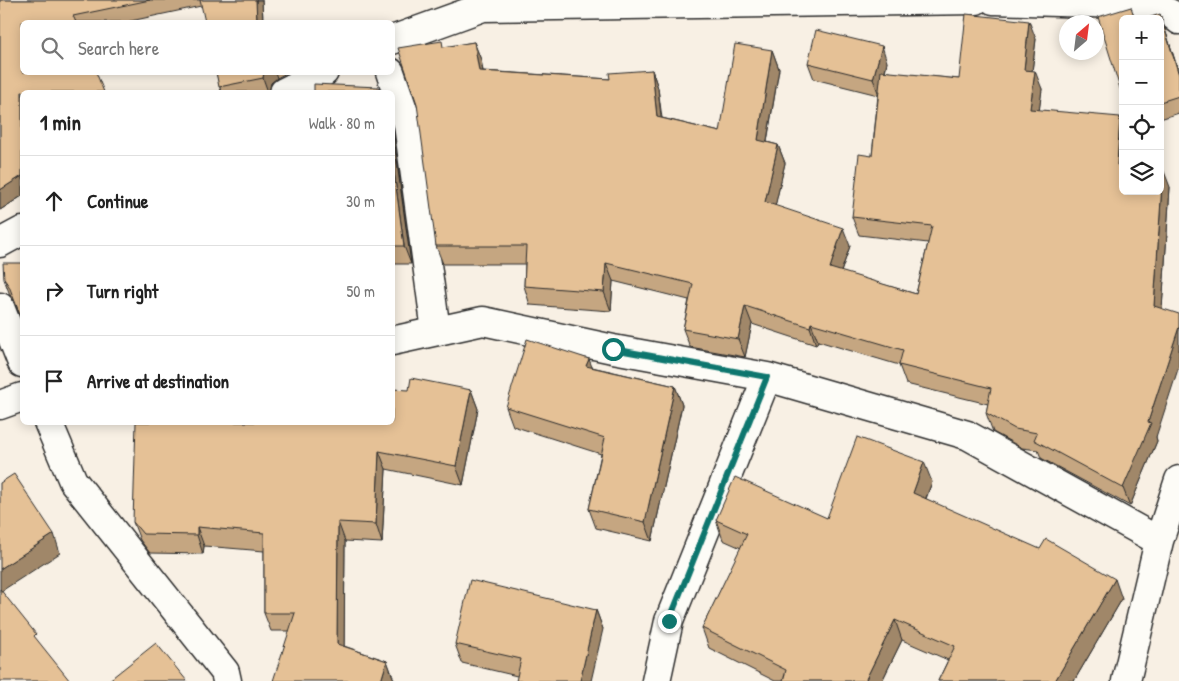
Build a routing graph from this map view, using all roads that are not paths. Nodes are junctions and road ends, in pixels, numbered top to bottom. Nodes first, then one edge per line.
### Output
1 (976, 0) edge
2 (993, 0) edge
3 (1179, 20) edge
4 (395, 39) edge
5 (318, 75) edge
6 (391, 75) edge
7 (288, 90) edge
8 (20, 232) edge
9 (0, 244) edge
10 (0, 307) edge
11 (436, 331) junction
12 (395, 340) edge
13 (20, 358) edge
14 (767, 377) junction
15 (20, 398) edge
16 (0, 405) edge
17 (49, 425) edge
18 (1179, 480) edge
19 (1159, 541) junction
20 (227, 681) edge
21 (656, 681) edge
22 (1126, 681) edge

1 - 4 street
2 - 3 street
5 - 7 street
6 - 11 street
8 - 9 street
10 - 13 street
11 - 12 street
11 - 14 street
14 - 19 street
14 - 21 street
15 - 16 street
17 - 20 street
18 - 19 street
19 - 22 street

